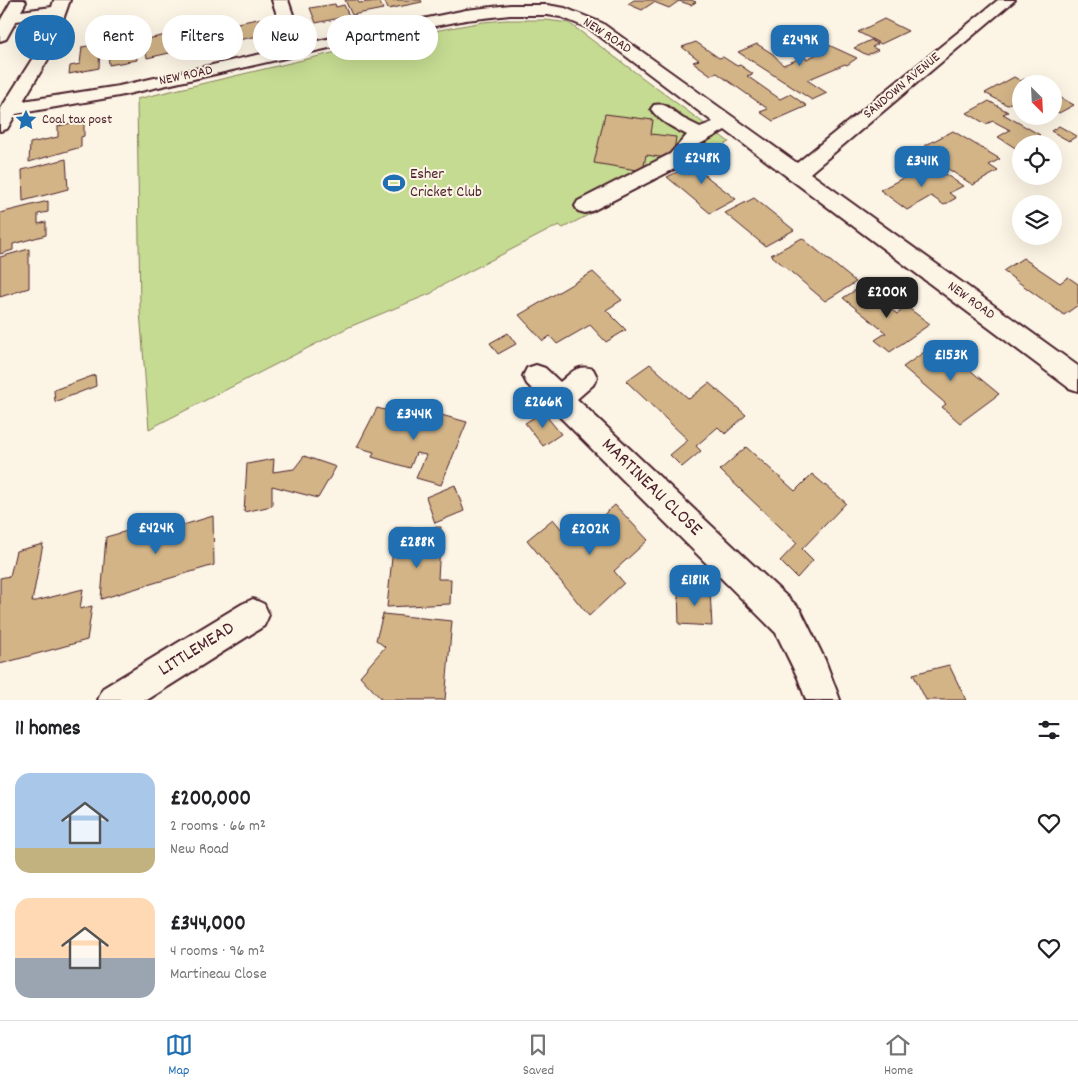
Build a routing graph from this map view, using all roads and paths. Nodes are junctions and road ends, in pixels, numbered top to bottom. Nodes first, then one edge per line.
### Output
1 (19, 0) edge
2 (280, 0) edge
3 (1007, 0) edge
4 (60, 5) edge
5 (285, 15) edge
6 (12, 17) junction
7 (0, 36) edge
8 (317, 46) edge
9 (257, 60) edge
10 (10, 109) junction
11 (660, 109) dead end
12 (728, 122) junction
13 (0, 125) edge
14 (701, 135) junction
15 (798, 172) junction
16 (585, 206) dead end
17 (536, 376) dead end
18 (584, 378) dead end
19 (1078, 380) edge
20 (559, 399) junction
21 (253, 615) dead end
22 (115, 700) edge
23 (823, 700) edge

1 - 6 street
2 - 5 street
3 - 15 street, SANDOWN AVENUE
4 - 6 street
4 - 10 street
6 - 7 street
8 - 12 street, NEW ROAD
9 - 10 street, NEW ROAD
10 - 13 street
11 - 14 street
12 - 14 street
12 - 15 street, NEW ROAD
14 - 16 street
15 - 19 street, NEW ROAD
17 - 20 street, MARTINEAU CLOSE
18 - 20 street
20 - 23 street, MARTINEAU CLOSE
21 - 22 street, LITTLEMEAD

